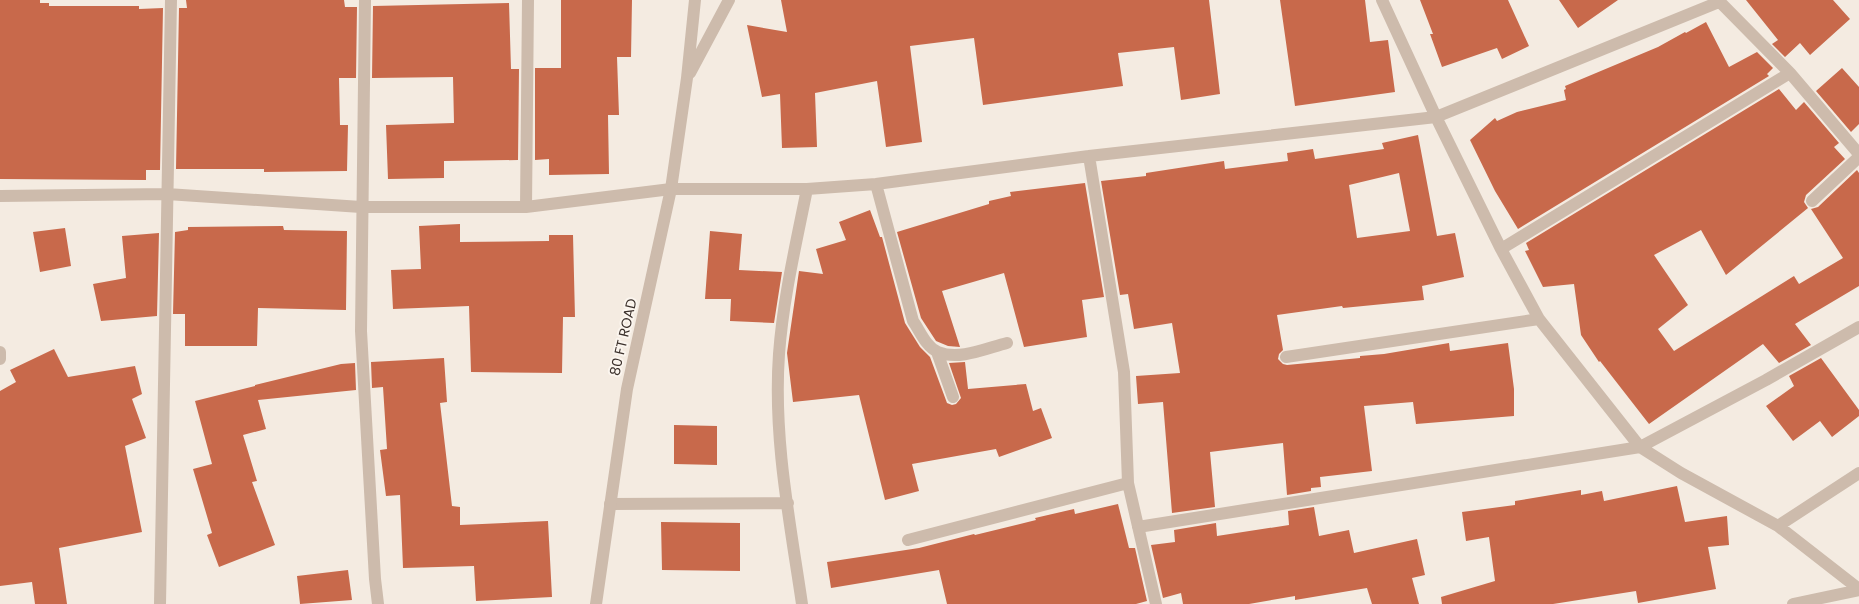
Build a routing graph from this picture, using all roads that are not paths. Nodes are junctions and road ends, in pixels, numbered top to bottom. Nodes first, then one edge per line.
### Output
1 (172, 0) edge
2 (365, 0) edge
3 (528, 0) edge
4 (694, 0) edge
5 (729, 0) edge
6 (1382, 0) edge
7 (1718, 1) edge
8 (1790, 73) junction
9 (687, 78) junction
10 (1436, 117) junction
11 (1859, 155) edge
12 (1089, 156) junction
13 (876, 184) junction
14 (672, 190) junction
15 (807, 190) junction
16 (167, 194) junction
17 (0, 196) edge
18 (1812, 201) dead end
19 (361, 207) junction
20 (526, 207) junction
21 (1501, 249) junction
22 (1539, 319) junction
23 (1859, 327) edge
24 (1007, 343) dead end
25 (0, 352) edge
26 (937, 352) junction
27 (1286, 357) dead end
28 (0, 360) edge
29 (953, 396) dead end
30 (1640, 447) junction
31 (1859, 473) edge
32 (1128, 483) junction
33 (788, 503) junction
34 (610, 504) junction
35 (1778, 526) junction
36 (1138, 528) junction
37 (908, 540) dead end
38 (1859, 590) edge
39 (160, 604) edge
40 (378, 604) edge
41 (596, 604) edge
42 (802, 604) edge
43 (1156, 604) edge
44 (1793, 604) edge

1 - 16 street
2 - 19 street
3 - 20 street
4 - 9 street, 80 FT ROAD
5 - 9 street, 80 FT ROAD
6 - 10 street
7 - 8 street
7 - 10 street
8 - 11 street
8 - 21 street
9 - 14 street, 80 FT ROAD
10 - 12 street
10 - 21 street
11 - 18 street
12 - 13 street
12 - 32 street
13 - 15 street
13 - 26 street
14 - 15 street
14 - 20 street
14 - 34 street, 80 FT ROAD
15 - 33 street
16 - 17 street
16 - 19 street
16 - 39 street
19 - 20 street
19 - 40 street
21 - 22 street
22 - 27 street
22 - 30 street
23 - 30 street
24 - 26 street
25 - 28 street
26 - 29 street
30 - 35 street
30 - 36 street
31 - 35 street
32 - 36 street
32 - 37 street
33 - 34 street
33 - 42 street
34 - 41 street, 80 FT ROAD
35 - 38 street
36 - 43 street
38 - 44 street

